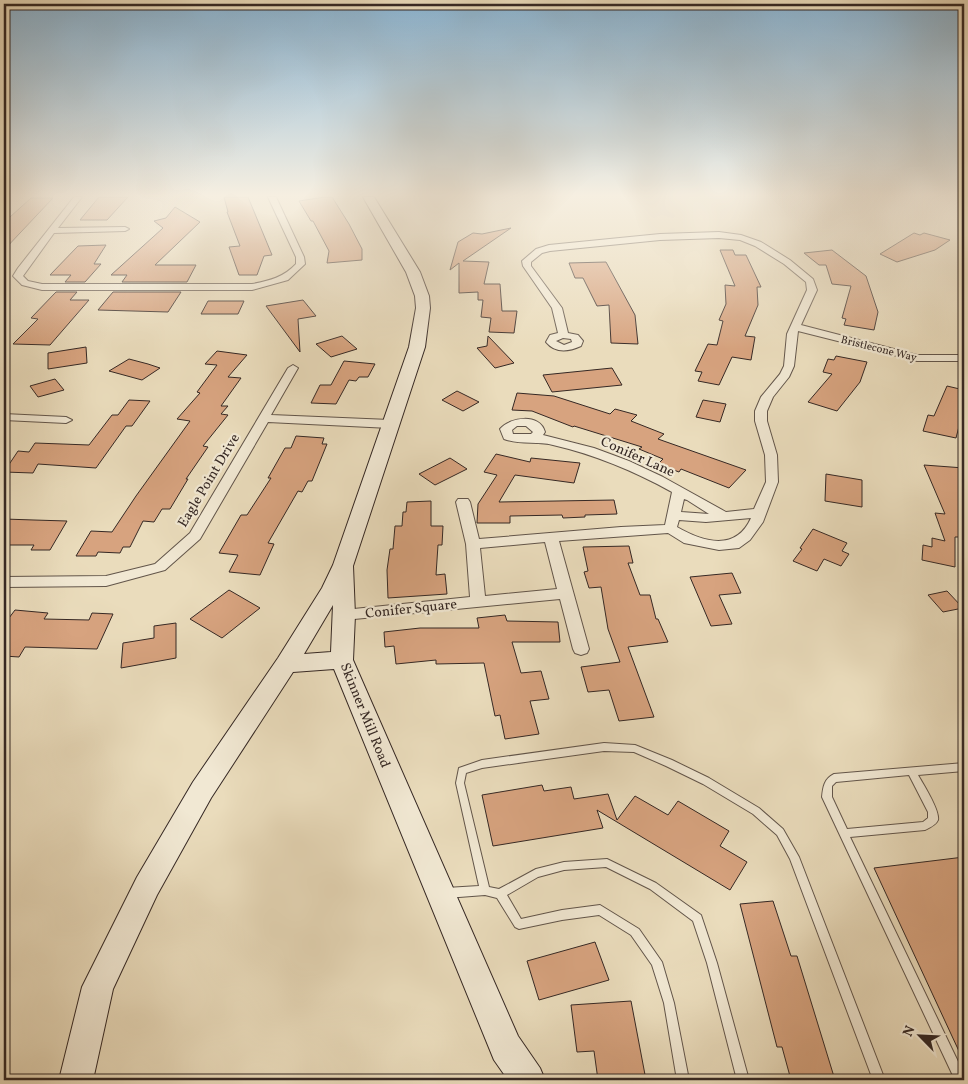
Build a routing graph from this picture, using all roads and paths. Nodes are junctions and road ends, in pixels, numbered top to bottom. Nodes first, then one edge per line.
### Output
1 (39, 248) edge
2 (296, 248) edge
3 (399, 248) edge
4 (557, 248) edge
5 (764, 248) edge
6 (795, 327) junction
7 (563, 335) dead end
8 (964, 358) edge
9 (294, 368) dead end
10 (4, 418) edge
11 (265, 418) junction
12 (66, 420) dead end
13 (390, 424) junction
14 (535, 438) dead end
15 (679, 491) junction
16 (463, 502) dead end
17 (760, 513) junction
18 (675, 516) junction
19 (723, 516) junction
20 (670, 530) junction
21 (551, 538) junction
22 (473, 544) junction
23 (343, 566) junction
24 (4, 582) edge
25 (566, 593) junction
26 (478, 601) junction
27 (344, 615) junction
28 (581, 649) dead end
29 (342, 660) junction
30 (286, 664) junction
31 (964, 767) edge
32 (911, 771) junction
33 (844, 833) junction
34 (484, 890) junction
35 (441, 893) junction
36 (500, 894) junction
37 (76, 1080) edge
38 (528, 1080) edge
39 (683, 1080) edge
40 (743, 1080) edge
41 (880, 1080) edge
42 (961, 1080) edge

1 - 2 street
3 - 13 street, Skinner Mill Road
4 - 7 street
5 - 6 street
6 - 8 street, Bristlecone Way
6 - 17 street
9 - 11 street, Eagle Point Drive
10 - 12 street
11 - 13 street
11 - 24 street, Eagle Point Drive
13 - 23 street, Skinner Mill Road
14 - 15 street, Conifer Lane
15 - 18 street
15 - 19 street, Conifer Lane
16 - 22 street
17 - 19 street
17 - 20 street
18 - 19 street
18 - 20 street
20 - 21 street
21 - 22 street
21 - 25 street
22 - 26 street
23 - 27 street, Skinner Mill Road
23 - 30 street
25 - 26 street, Conifer Square
25 - 28 street
26 - 27 street, Conifer Square
27 - 29 street, Skinner Mill Road
29 - 30 street
29 - 35 street, Skinner Mill Road
30 - 37 street
31 - 32 lane
32 - 33 lane
32 - 33 lane
33 - 42 lane
34 - 35 lane
34 - 36 lane
34 - 41 lane
35 - 38 street, Skinner Mill Road
36 - 39 lane
36 - 40 lane

